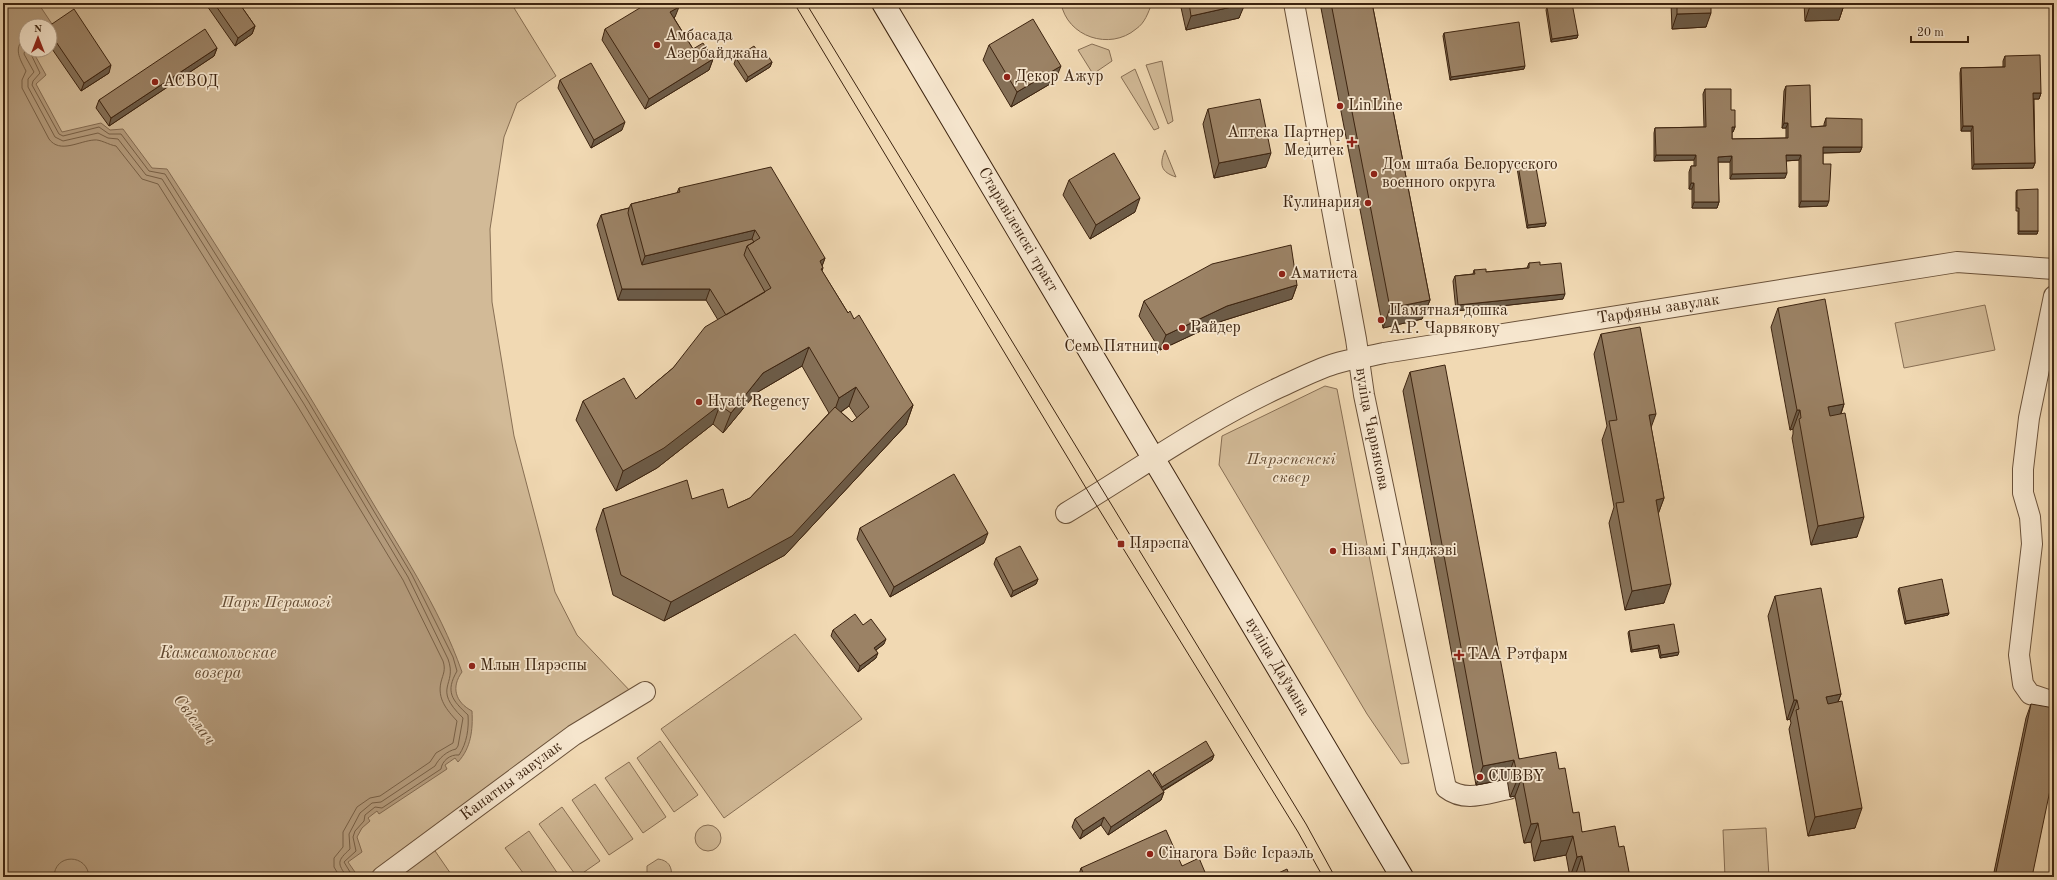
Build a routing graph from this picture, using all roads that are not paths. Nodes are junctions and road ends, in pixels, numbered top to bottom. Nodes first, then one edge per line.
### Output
1 (883, 3) edge
2 (1294, 3) edge
3 (2054, 269) edge
4 (2054, 296) edge
5 (1359, 358) junction
6 (1153, 457) junction
7 (1066, 513) dead end
8 (645, 692) dead end
9 (2054, 702) edge
10 (1509, 789) edge
11 (382, 877) edge
12 (1402, 877) edge

1 - 6 main road, Старавіленскі тракт
2 - 5 street, вуліца Чарвякова
3 - 5 street, Тарфяны завулак
4 - 9 street
5 - 6 street, Тарфяны завулак
5 - 10 street, вуліца Чарвякова
6 - 7 street, Тарфяны завулак
6 - 12 main road, вуліца Даўмана
8 - 11 street, Канатны завулак

